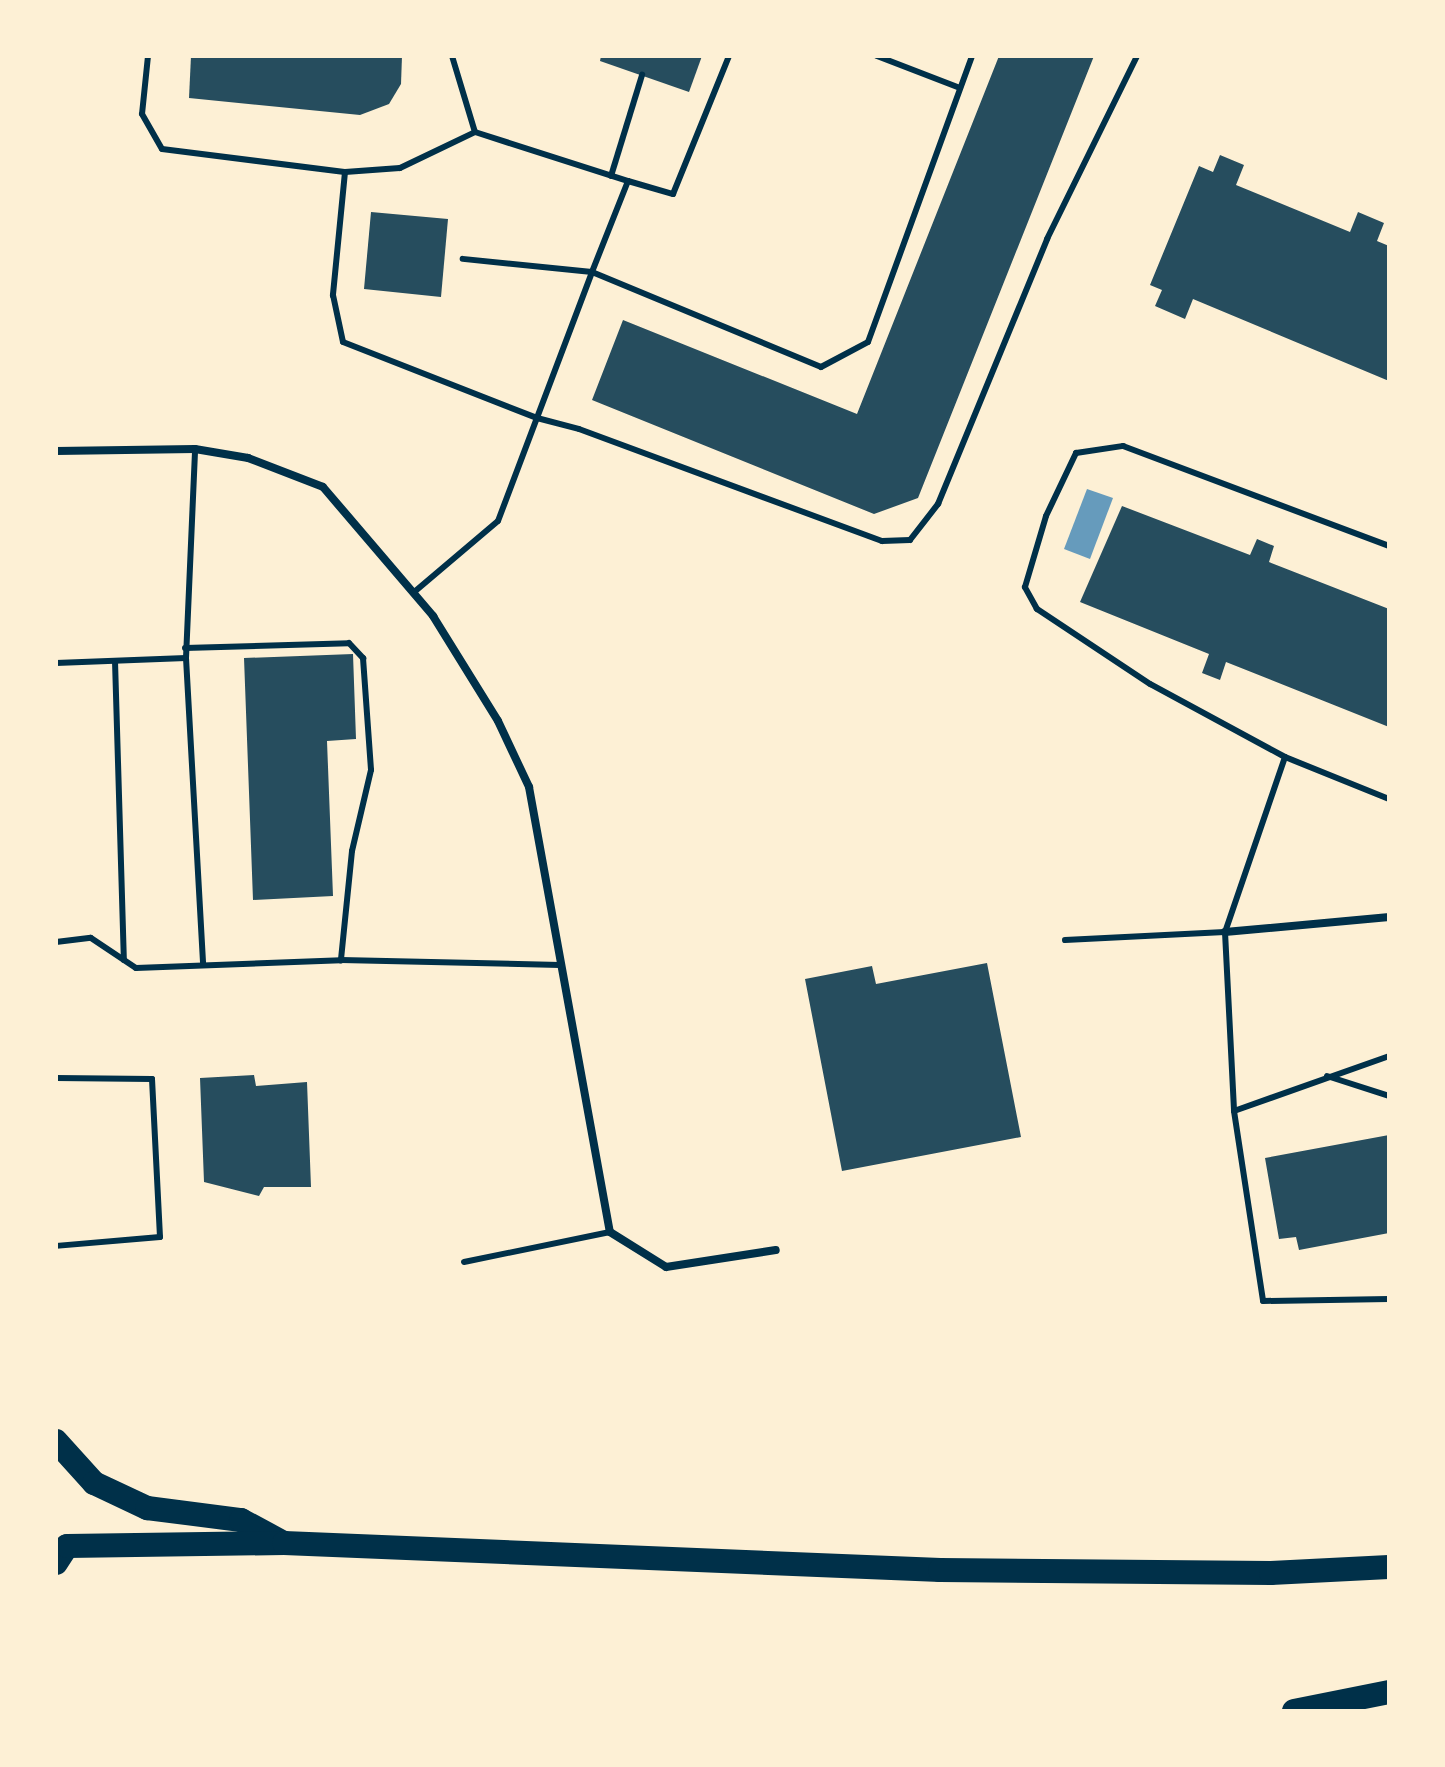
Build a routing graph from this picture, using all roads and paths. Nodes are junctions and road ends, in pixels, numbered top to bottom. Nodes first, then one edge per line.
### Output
1 (148, 56) edge
2 (452, 56) edge
3 (729, 56) edge
4 (877, 56) edge
5 (972, 56) edge
6 (1137, 56) edge
7 (642, 75) dead end
8 (960, 88) junction
9 (475, 132) junction
10 (345, 172) junction
11 (611, 176) junction
12 (628, 181) junction
13 (463, 259) dead end
14 (592, 272) junction
15 (537, 418) junction
16 (195, 449) junction
17 (56, 451) edge
18 (1389, 546) edge
19 (413, 593) junction
20 (185, 648) junction
21 (186, 658) junction
22 (115, 661) junction
23 (56, 663) edge
24 (1285, 757) junction
25 (1389, 799) edge
26 (1389, 917) edge
27 (1225, 932) junction
28 (1065, 940) dead end
29 (56, 942) edge
30 (124, 960) junction
31 (341, 960) junction
32 (203, 965) junction
33 (560, 965) junction
34 (1389, 1056) edge
35 (1327, 1076) junction
36 (56, 1078) edge
37 (1389, 1096) edge
38 (1234, 1111) junction
39 (610, 1232) junction
40 (56, 1246) edge
41 (776, 1250) dead end
42 (464, 1262) dead end
43 (1389, 1299) edge
44 (56, 1441) edge
45 (284, 1543) junction
46 (56, 1563) edge
47 (1389, 1567) edge
48 (1389, 1692) edge
49 (1294, 1711) edge

1 - 10 lane
2 - 9 lane
3 - 12 lane
4 - 8 lane
5 - 8 lane
6 - 15 lane
7 - 11 lane
8 - 14 lane
9 - 10 lane
9 - 11 lane
10 - 15 lane
11 - 12 lane
12 - 14 lane
13 - 14 lane
14 - 15 lane
15 - 19 lane
16 - 17 street
16 - 19 street
16 - 20 lane
18 - 24 lane
19 - 33 street
20 - 21 lane
20 - 31 lane
21 - 22 lane
21 - 32 lane
22 - 23 lane
22 - 30 lane
24 - 25 lane
24 - 27 lane
26 - 27 street
27 - 28 lane
27 - 38 lane
29 - 30 lane
30 - 32 lane
31 - 32 lane
31 - 33 lane
33 - 39 street
34 - 35 lane
35 - 37 lane
35 - 38 lane
36 - 40 lane
38 - 43 lane
39 - 41 street
39 - 42 lane
44 - 45 highway
45 - 46 highway
45 - 47 highway
48 - 49 highway

